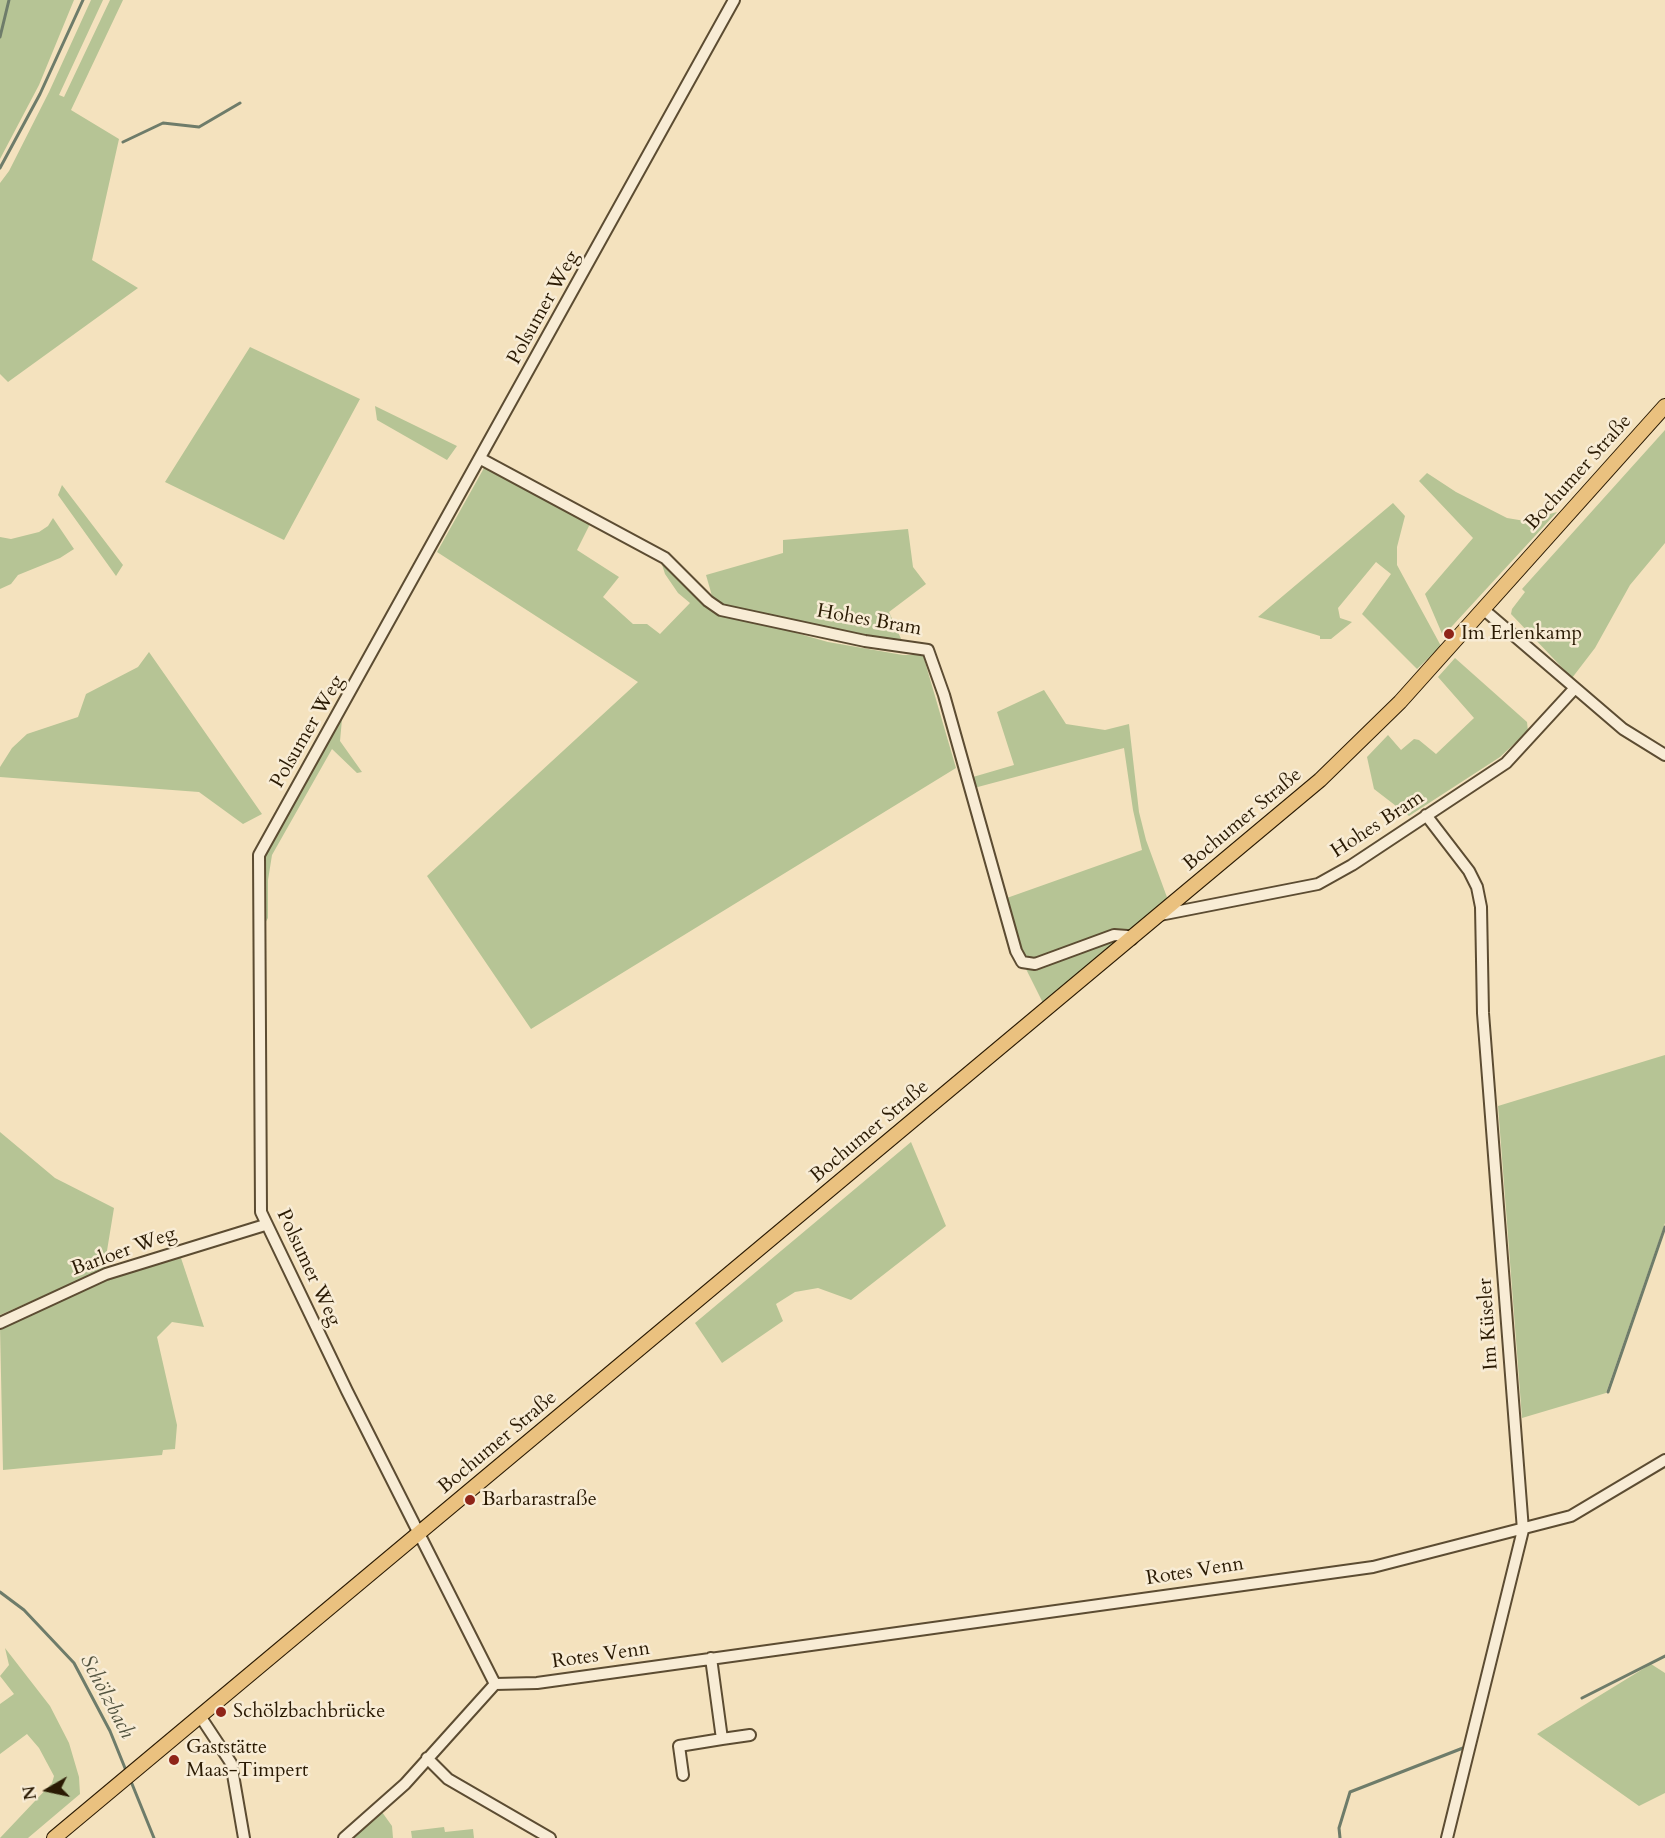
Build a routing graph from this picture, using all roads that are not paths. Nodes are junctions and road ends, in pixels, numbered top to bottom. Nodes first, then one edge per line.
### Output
1 (734, 0) edge
2 (1665, 406) edge
3 (481, 459) junction
4 (1483, 609) junction
5 (1575, 688) junction
6 (1665, 754) edge
7 (1426, 815) junction
8 (1160, 915) junction
9 (1132, 939) junction
10 (265, 1225) junction
11 (0, 1323) edge
12 (1665, 1460) edge
13 (1523, 1530) junction
14 (420, 1534) junction
15 (711, 1658) junction
16 (495, 1684) junction
17 (200, 1716) junction
18 (750, 1735) dead end
19 (722, 1739) junction
20 (427, 1758) junction
21 (683, 1775) dead end
22 (54, 1838) edge
23 (244, 1838) edge
24 (344, 1838) edge
25 (550, 1838) edge
26 (1447, 1838) edge

1 - 3 street, Polsumer Weg
2 - 4 main road, Bochumer Straße
3 - 9 street, Hohes Bram
3 - 10 street, Polsumer Weg
4 - 5 street
4 - 8 main road, Bochumer Straße
5 - 6 street
5 - 7 street, Hohes Bram
7 - 8 street, Hohes Bram
7 - 13 street, Im Küseler
8 - 9 main road, Bochumer Straße
9 - 14 main road, Bochumer Straße
10 - 11 street, Barloer Weg
10 - 14 street, Polsumer Weg
12 - 13 street, Rotes Venn
13 - 15 street, Rotes Venn
13 - 26 street, Im Küseler
14 - 16 street
14 - 17 main road, Bochumer Straße
15 - 16 street, Rotes Venn
15 - 19 street
16 - 20 street
17 - 22 main road, Bochumer Straße
17 - 23 street
18 - 19 street
19 - 21 street
20 - 24 street
20 - 25 street

